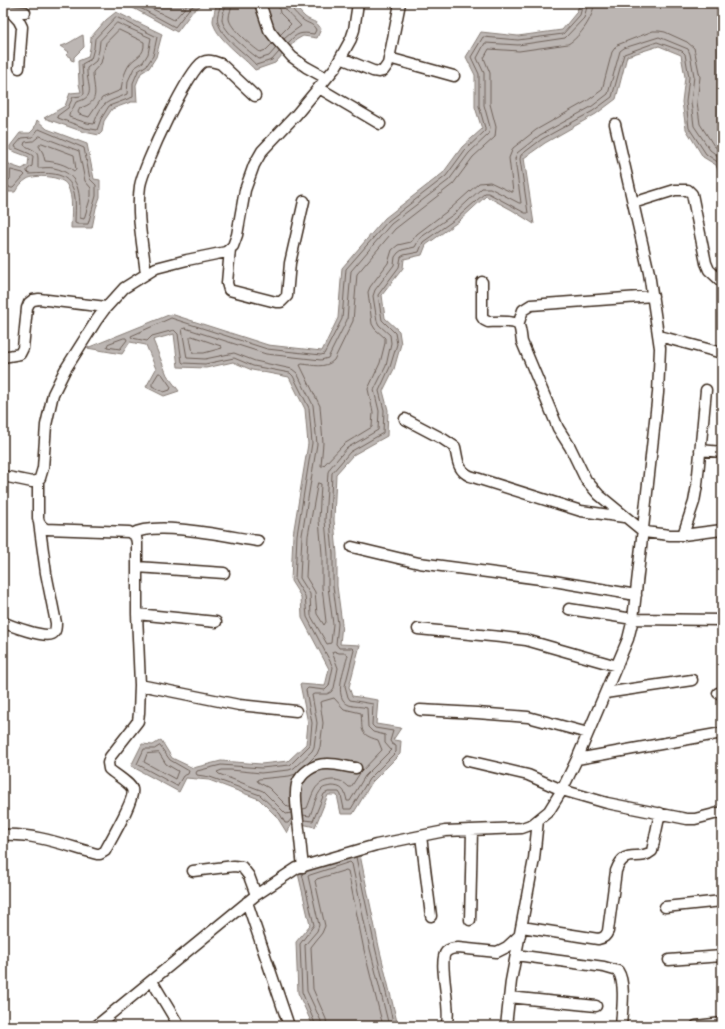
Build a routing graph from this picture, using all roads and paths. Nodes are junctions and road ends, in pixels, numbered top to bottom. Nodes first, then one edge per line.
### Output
1 (260, 3) edge
2 (358, 3) edge
3 (400, 3) edge
4 (6, 11) edge
5 (25, 12) dead end
6 (341, 58) junction
7 (389, 58) junction
8 (19, 68) dead end
9 (454, 76) dead end
10 (326, 78) junction
11 (319, 88) junction
12 (255, 96) dead end
13 (380, 124) dead end
14 (615, 124) dead end
15 (304, 201) dead end
16 (633, 203) junction
17 (230, 249) junction
18 (146, 274) junction
19 (482, 282) dead end
20 (722, 282) edge
21 (653, 296) junction
22 (106, 307) junction
23 (518, 324) junction
24 (659, 336) junction
25 (722, 352) edge
26 (3, 357) edge
27 (706, 390) dead end
28 (405, 419) dead end
29 (700, 450) junction
30 (722, 452) edge
31 (3, 476) edge
32 (38, 480) junction
33 (624, 517) junction
34 (39, 522) junction
35 (722, 530) edge
36 (644, 532) junction
37 (132, 534) junction
38 (683, 535) junction
39 (258, 541) dead end
40 (352, 547) dead end
41 (137, 567) junction
42 (224, 573) dead end
43 (636, 595) junction
44 (569, 609) dead end
45 (137, 614) junction
46 (633, 619) junction
47 (722, 620) edge
48 (3, 622) edge
49 (216, 622) dead end
50 (418, 629) dead end
51 (617, 666) junction
52 (692, 680) dead end
53 (140, 685) junction
54 (605, 694) junction
55 (420, 710) dead end
56 (296, 711) dead end
57 (588, 733) junction
58 (722, 734) edge
59 (577, 758) junction
60 (468, 761) dead end
61 (356, 768) dead end
62 (562, 790) junction
63 (722, 812) edge
64 (660, 813) junction
65 (538, 820) junction
66 (472, 830) junction
67 (3, 835) edge
68 (421, 836) junction
69 (303, 866) junction
70 (193, 871) dead end
71 (256, 895) junction
72 (722, 901) edge
73 (247, 902) junction
74 (665, 907) dead end
75 (431, 916) dead end
76 (470, 920) dead end
77 (521, 931) junction
78 (516, 955) junction
79 (722, 956) edge
80 (669, 960) dead end
81 (152, 981) junction
82 (509, 997) junction
83 (596, 1006) dead end
84 (722, 1023) edge
85 (96, 1026) edge
86 (179, 1026) edge
87 (289, 1026) edge
88 (445, 1026) edge
89 (506, 1026) edge
90 (621, 1026) edge
91 (696, 1026) edge

1 - 10 street
2 - 6 street
3 - 7 street
4 - 5 street
4 - 8 street
6 - 7 street
6 - 10 street
7 - 9 street
10 - 11 street
11 - 13 street
11 - 17 street
12 - 18 street
14 - 16 street
15 - 17 street
16 - 20 street
16 - 21 street
17 - 18 street
18 - 22 street
19 - 23 street
21 - 23 street
21 - 24 street
22 - 26 street
22 - 32 street
23 - 33 street
24 - 25 street
24 - 36 street
27 - 29 street
28 - 33 street
29 - 30 street
29 - 38 street
31 - 32 street
32 - 34 street
33 - 36 street
34 - 37 street
34 - 48 street
35 - 38 street
36 - 38 street
36 - 43 street
37 - 39 street
37 - 41 street
40 - 43 street
41 - 42 street
41 - 45 street
43 - 46 street
44 - 46 street
45 - 49 street
45 - 53 street
46 - 47 street
46 - 51 street
50 - 51 street
51 - 54 street
52 - 54 street
53 - 56 street
53 - 67 street
54 - 57 street
55 - 57 street
57 - 59 street
58 - 59 street
59 - 62 street
60 - 62 street
61 - 69 street
62 - 64 street
62 - 65 street
63 - 64 street
64 - 77 street
65 - 66 street
65 - 77 street
66 - 68 street
66 - 76 street
68 - 69 street
68 - 75 street
69 - 71 street
70 - 71 street
71 - 73 street
72 - 74 street
73 - 81 street
73 - 87 street
77 - 78 street
77 - 88 street
78 - 82 street
78 - 90 street
79 - 80 street
81 - 85 street
81 - 86 street
82 - 83 street
82 - 89 street
84 - 91 street

